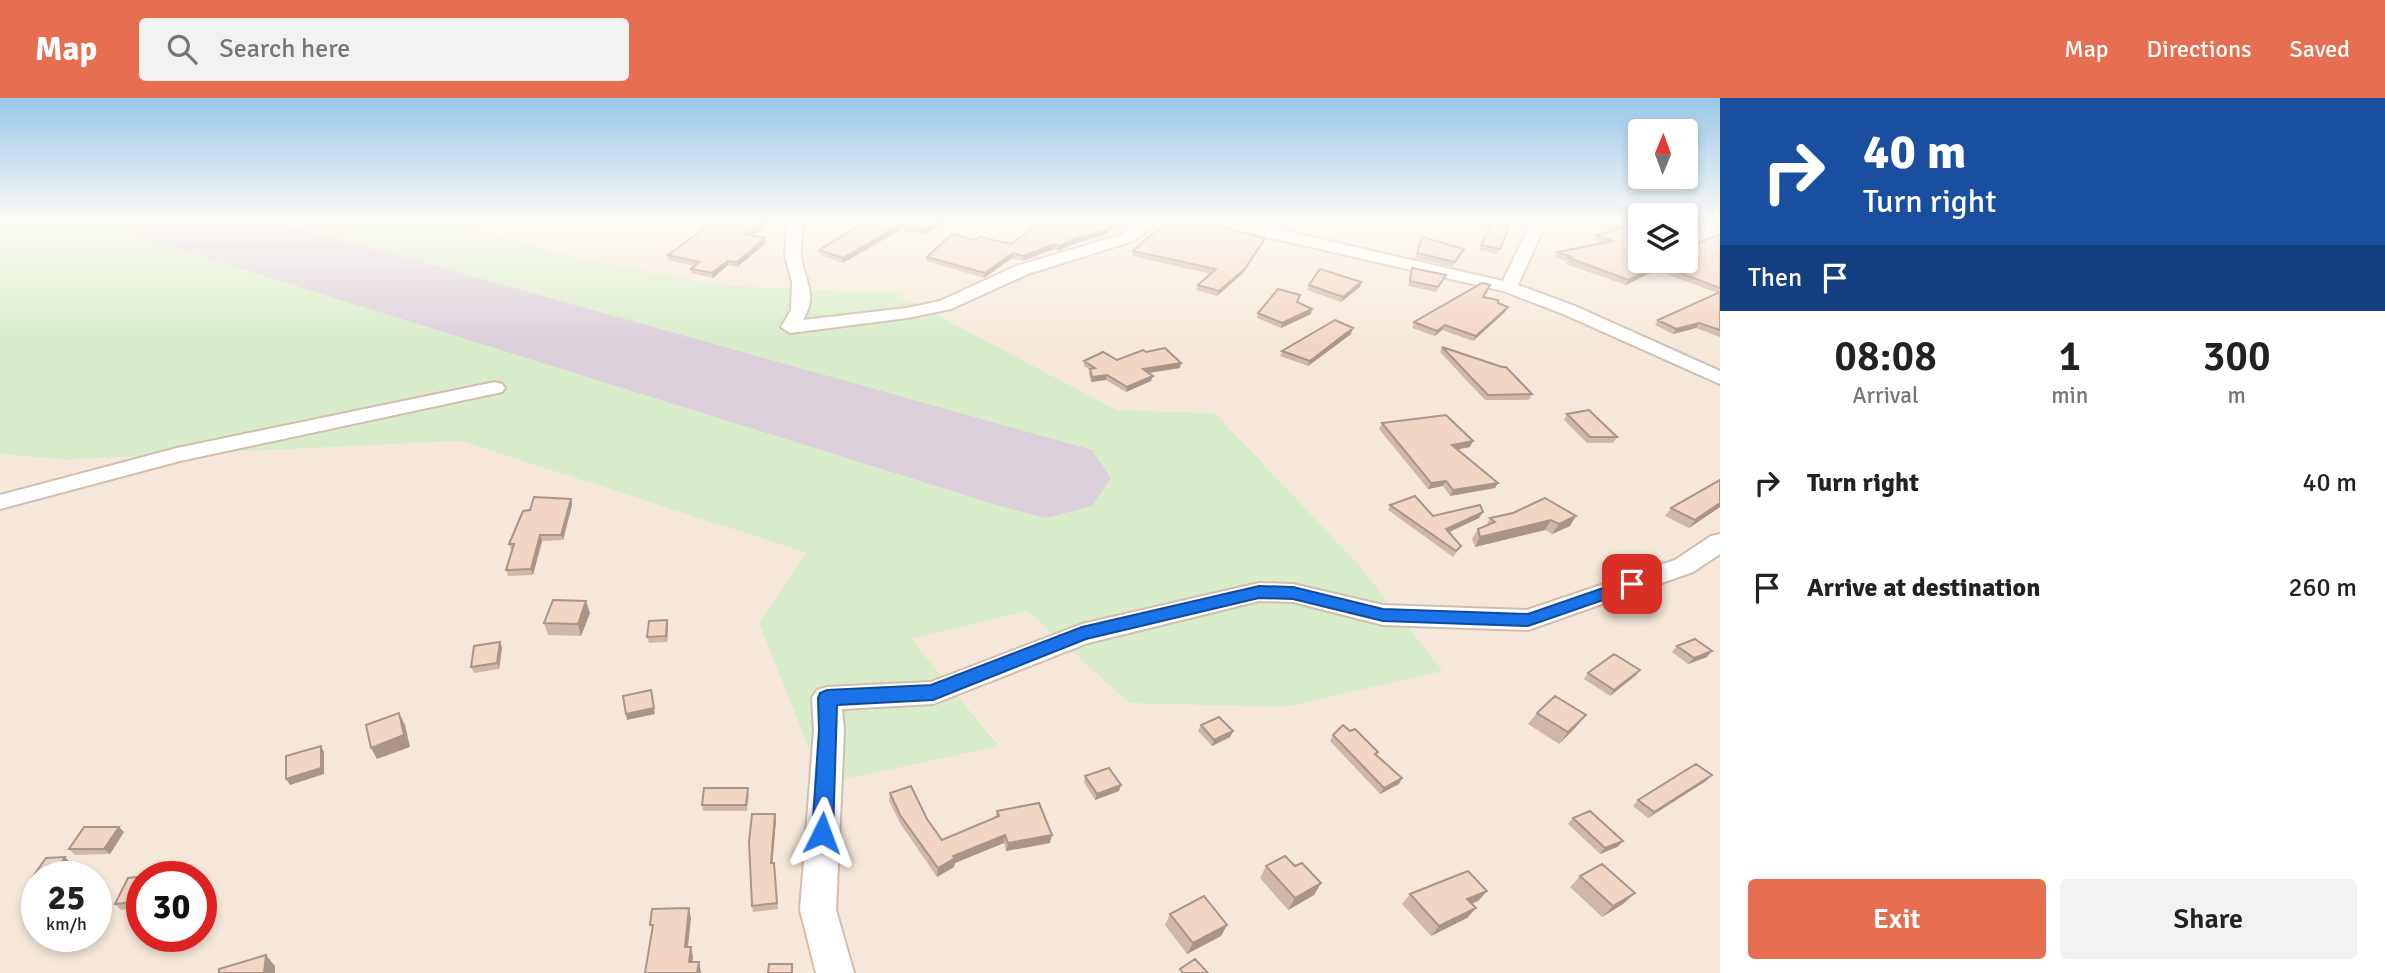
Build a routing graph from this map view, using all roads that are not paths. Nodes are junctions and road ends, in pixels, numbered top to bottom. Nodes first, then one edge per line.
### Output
1 (795, 261) edge
2 (1051, 261) edge
3 (1394, 261) edge
4 (1520, 261) edge
5 (1508, 287) junction
6 (1720, 378) edge
7 (495, 388) dead end
8 (0, 502) edge
9 (1720, 542) edge
10 (835, 973) edge

1 - 2 street
3 - 5 street
4 - 5 street
5 - 6 street
7 - 8 street
9 - 10 street

